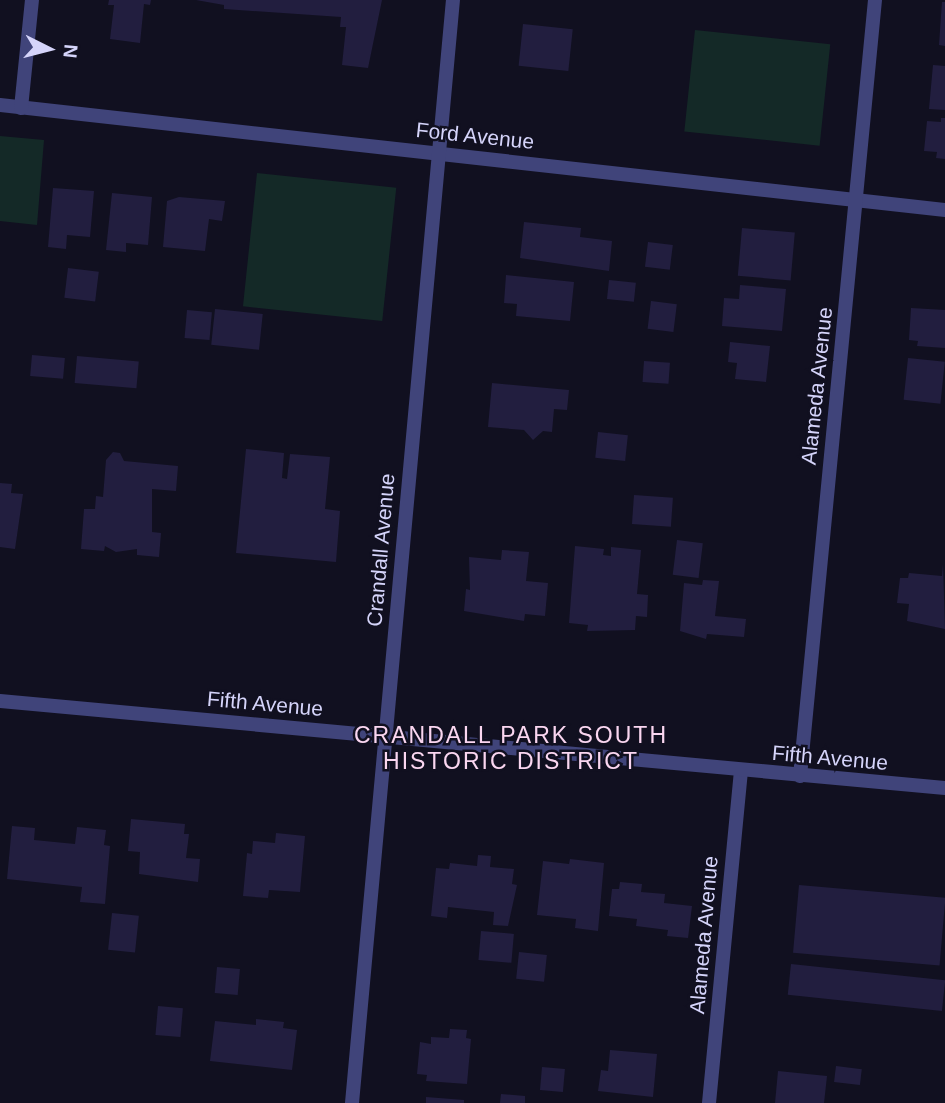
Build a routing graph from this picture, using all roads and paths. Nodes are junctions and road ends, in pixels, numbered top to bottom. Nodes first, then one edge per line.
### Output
1 (32, 0) edge
2 (453, 0) edge
3 (875, 0) edge
4 (0, 105) edge
5 (21, 108) junction
6 (438, 154) junction
7 (856, 200) junction
8 (945, 209) edge
9 (0, 701) edge
10 (385, 736) junction
11 (741, 771) junction
12 (800, 776) junction
13 (945, 789) edge
14 (352, 1103) edge
15 (709, 1103) edge

1 - 5 street
2 - 6 street, Crandall Avenue
3 - 7 street, Alameda Avenue
4 - 5 street, Ford Avenue
5 - 6 street, Ford Avenue
6 - 7 street, Ford Avenue
6 - 10 street, Crandall Avenue
7 - 8 street, Ford Avenue
7 - 12 street, Alameda Avenue
9 - 10 street, Fifth Avenue
10 - 11 street, Fifth Avenue
10 - 14 street, Crandall Avenue
11 - 12 street, Fifth Avenue
11 - 15 street, Alameda Avenue
12 - 13 street, Fifth Avenue

